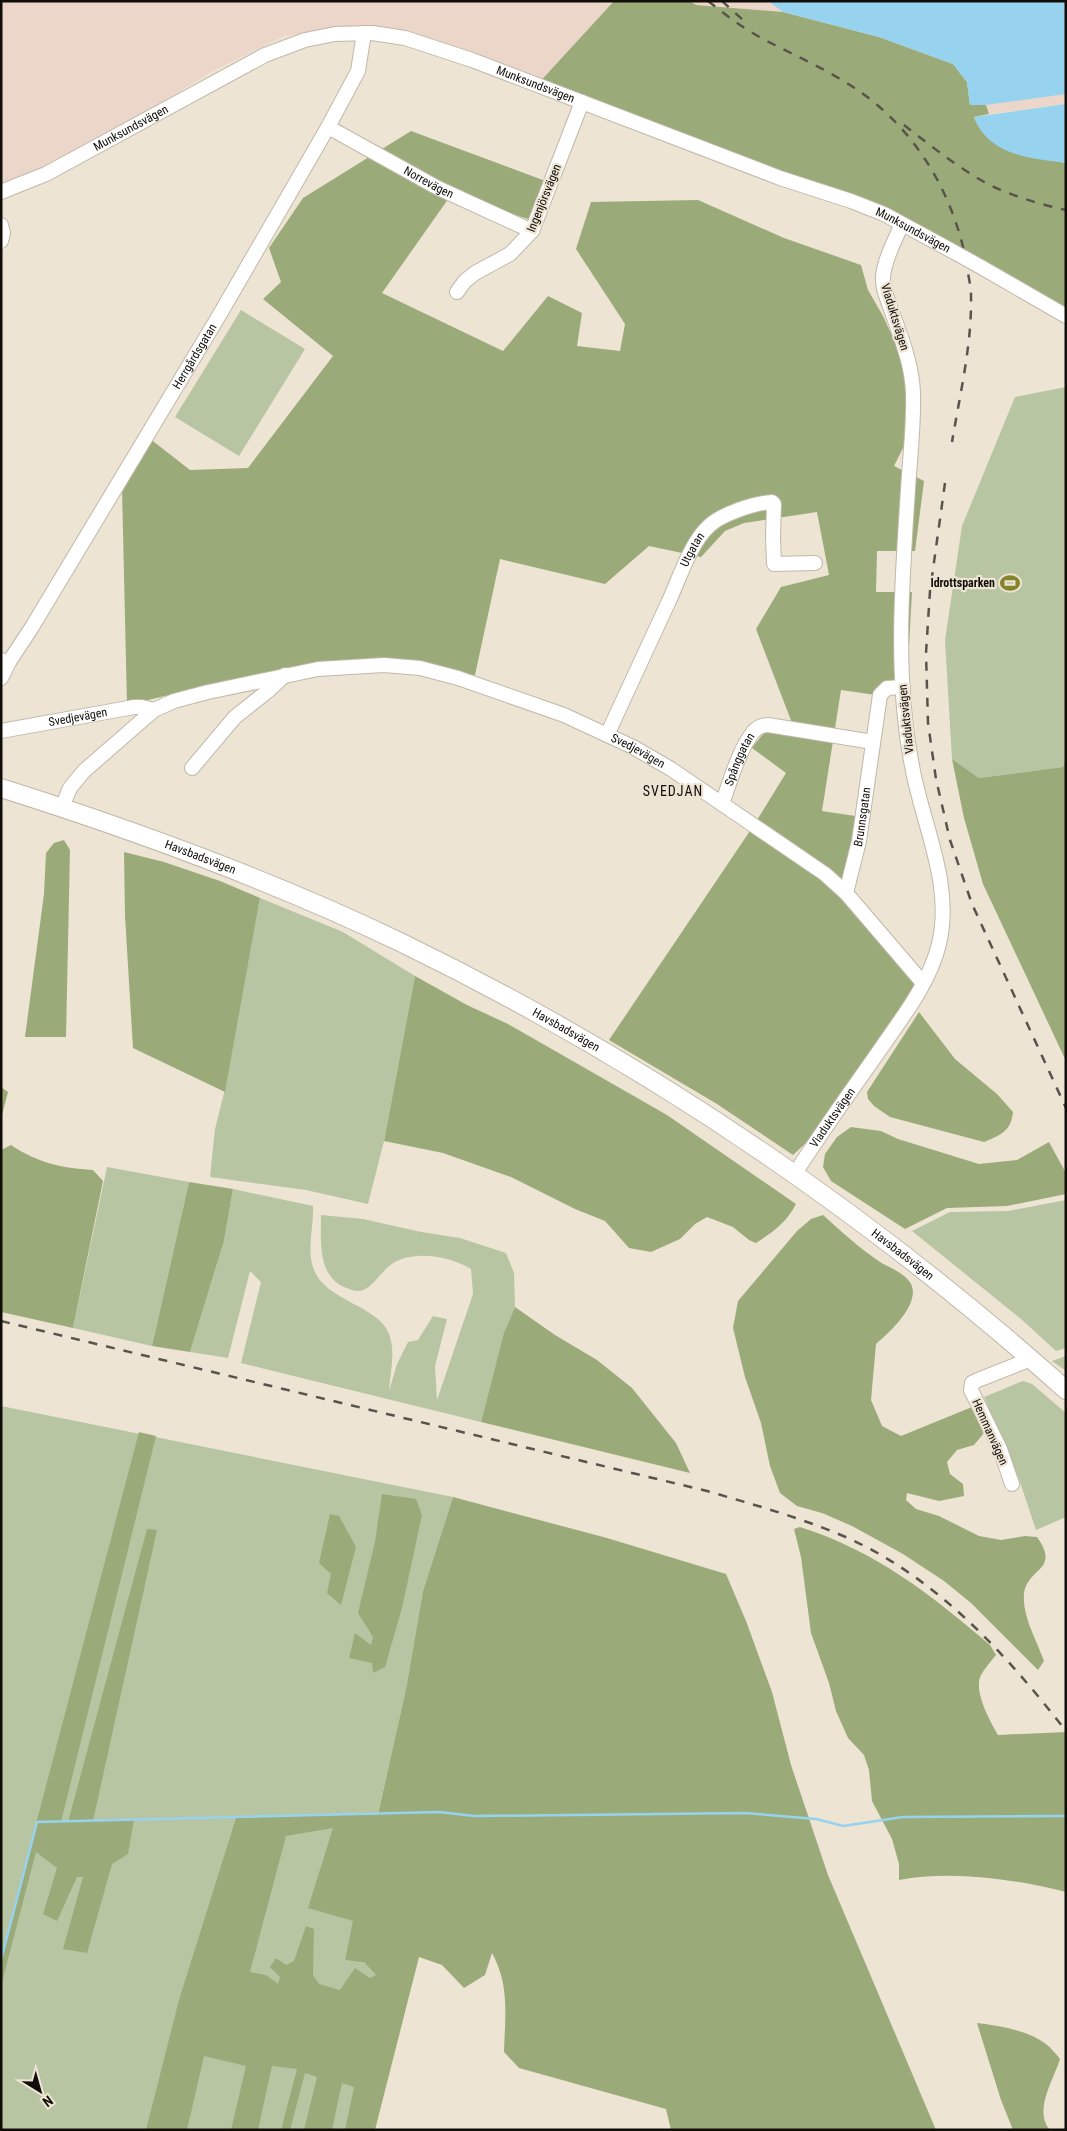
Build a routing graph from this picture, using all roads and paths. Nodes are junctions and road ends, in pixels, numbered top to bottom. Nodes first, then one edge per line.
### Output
1 (364, 33) junction
2 (582, 102) junction
3 (328, 127) junction
4 (1, 192) edge
5 (902, 224) junction
6 (1, 225) edge
7 (532, 231) junction
8 (1, 241) edge
9 (457, 292) dead end
10 (1066, 316) edge
11 (815, 563) dead end
12 (5, 661) edge
13 (285, 675) junction
14 (1, 678) edge
15 (902, 687) junction
16 (154, 710) junction
17 (1, 731) edge
18 (607, 735) junction
19 (872, 742) junction
20 (192, 768) dead end
21 (1, 788) edge
22 (722, 804) junction
23 (62, 807) junction
24 (846, 892) junction
25 (924, 982) junction
26 (794, 1175) junction
27 (1031, 1359) junction
28 (1066, 1390) edge
29 (1012, 1484) dead end

1 - 2 street, Munksundsvägen
1 - 3 street, Herrgårdsgatan
1 - 4 street, Munksundsvägen
2 - 5 street, Munksundsvägen
2 - 7 street, Ingenjörsvägen
3 - 7 street, Norrevägen
3 - 12 street, Herrgårdsgatan
5 - 10 street, Munksundsvägen, bridge
5 - 15 street, Viaduktsvägen
6 - 8 street
7 - 9 street, Ingenjörsvägen
11 - 18 street, Utgatan
12 - 14 street
13 - 16 street, Svedjevägen
13 - 18 street, Svedjevägen
13 - 20 street
15 - 19 street, Brunnsgatan
15 - 25 street, Viaduktsvägen
16 - 17 street, Svedjevägen
16 - 23 street, Svedjevägen
18 - 22 street, Svedjevägen
19 - 22 street, Spånggatan
19 - 24 street, Brunnsgatan
21 - 23 main road, Havsbadsvägen
22 - 24 street, Svedjevägen
23 - 26 main road, Havsbadsvägen
24 - 25 street, Svedjevägen
25 - 26 street, Viaduktsvägen
26 - 27 main road, Havsbadsvägen
27 - 28 main road, Havsbadsvägen
27 - 29 street, Hemmanvägen

